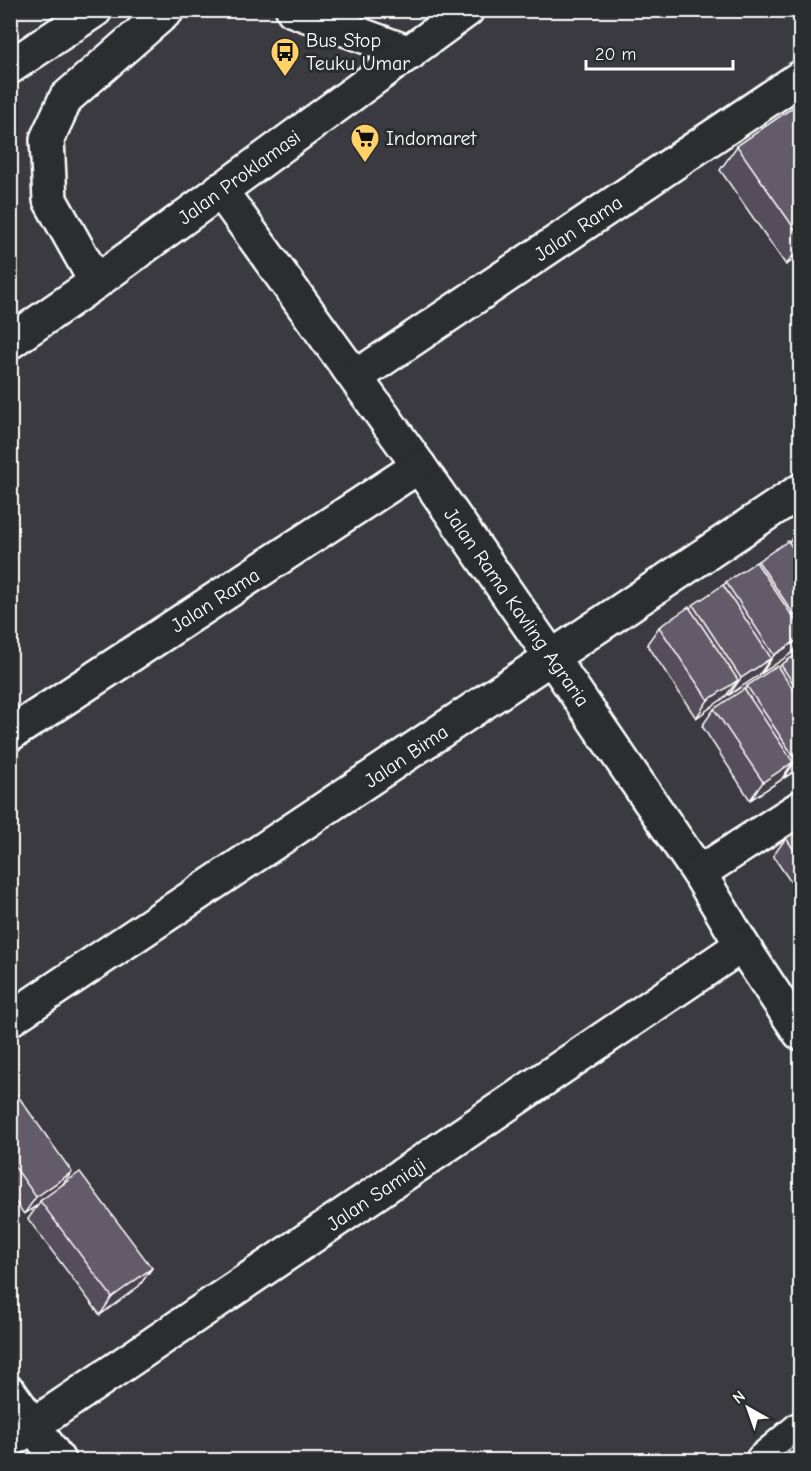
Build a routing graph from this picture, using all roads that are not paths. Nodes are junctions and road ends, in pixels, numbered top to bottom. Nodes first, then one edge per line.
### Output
1 (95, 10) edge
2 (167, 10) edge
3 (293, 10) edge
4 (453, 14) edge
5 (410, 53) junction
6 (10, 67) edge
7 (801, 78) edge
8 (220, 190) junction
9 (96, 282) junction
10 (10, 342) edge
11 (356, 377) junction
12 (419, 466) junction
13 (801, 491) edge
14 (552, 658) junction
15 (10, 734) edge
16 (801, 808) edge
17 (699, 873) junction
18 (742, 945) junction
19 (10, 1019) edge
20 (801, 1033) edge
21 (10, 1393) edge
22 (801, 1429) edge
23 (22, 1434) edge
24 (58, 1461) edge
25 (763, 1461) edge

1 - 6 street
2 - 9 street
3 - 5 street
4 - 5 street, Jalan Proklamasi
5 - 8 street, Jalan Proklamasi
7 - 11 street, Jalan Rama
8 - 9 street, Jalan Proklamasi
8 - 11 street, Jalan Rama Kavling Agraria
9 - 10 street, Jalan Proklamasi
11 - 12 street, Jalan Rama Kavling Agraria
12 - 14 street, Jalan Rama Kavling Agraria
12 - 15 street, Jalan Rama
13 - 14 street, Jalan Bima
14 - 17 street, Jalan Rama Kavling Agraria
14 - 19 street, Jalan Bima
16 - 17 street
17 - 18 street, Jalan Rama Kavling Agraria
18 - 20 street, Jalan Rama Kavling Agraria
18 - 23 street, Jalan Samiaji
21 - 23 street
22 - 25 street
23 - 24 street

